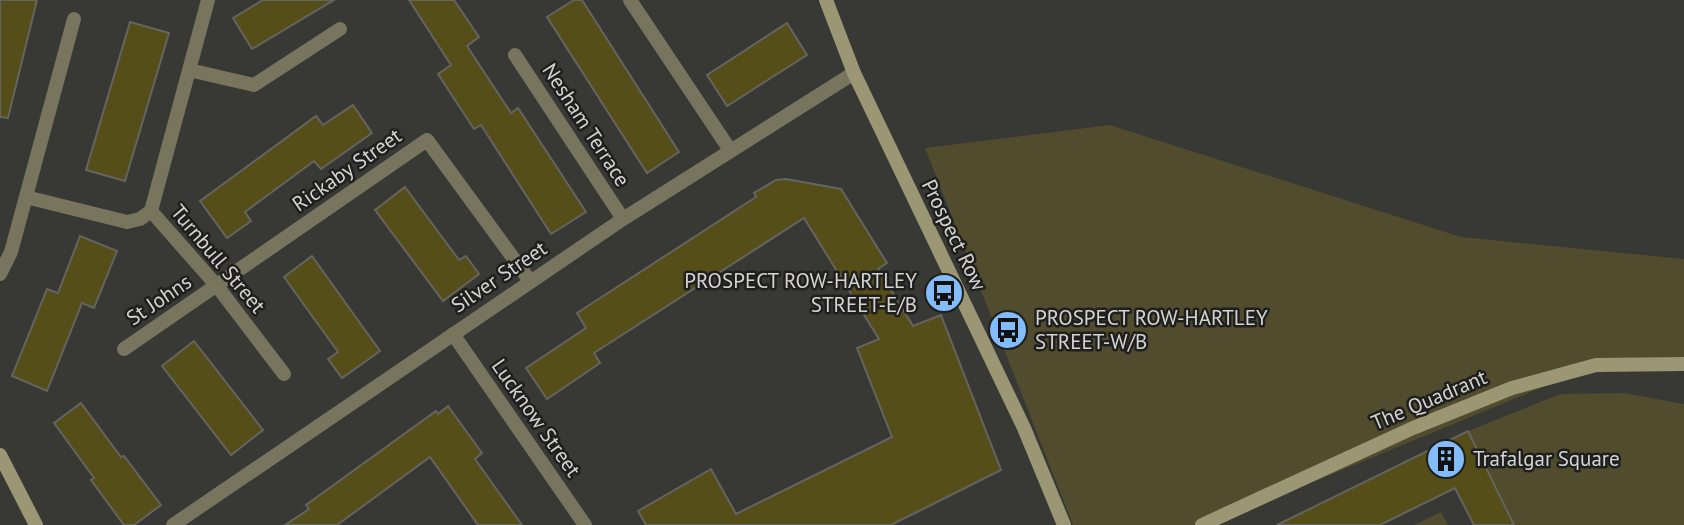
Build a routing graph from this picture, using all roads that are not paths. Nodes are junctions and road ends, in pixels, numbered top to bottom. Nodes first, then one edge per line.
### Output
1 (208, 0) edge
2 (630, 0) edge
3 (826, 0) edge
4 (74, 19) dead end
5 (340, 30) dead end
6 (515, 55) dead end
7 (189, 70) junction
8 (854, 73) junction
9 (730, 150) junction
10 (26, 197) junction
11 (151, 211) junction
12 (623, 219) junction
13 (0, 274) edge
14 (530, 281) junction
15 (217, 286) junction
16 (453, 334) junction
17 (124, 349) dead end
18 (1684, 364) edge
19 (284, 374) dead end
20 (0, 455) edge
21 (176, 524) edge
22 (36, 525) edge
23 (584, 525) edge
24 (1064, 525) edge
25 (1202, 525) edge

1 - 7 street, Turnbull Street
2 - 9 street
3 - 8 street, Prospect Row
4 - 10 street
5 - 7 street
6 - 12 street, Nesham Terrace
7 - 11 street, Turnbull Street
8 - 9 street, Silver Street
8 - 24 street, Prospect Row
9 - 12 street, Silver Street
10 - 11 street
10 - 13 street
11 - 15 street, Turnbull Street
12 - 14 street, Silver Street
14 - 15 street, Rickaby Street
14 - 16 street, Silver Street
15 - 17 street, St Johns
15 - 19 street, Turnbull Street
16 - 21 street, Silver Street
16 - 23 street, Lucknow Street
18 - 25 street, The Quadrant
20 - 22 street

